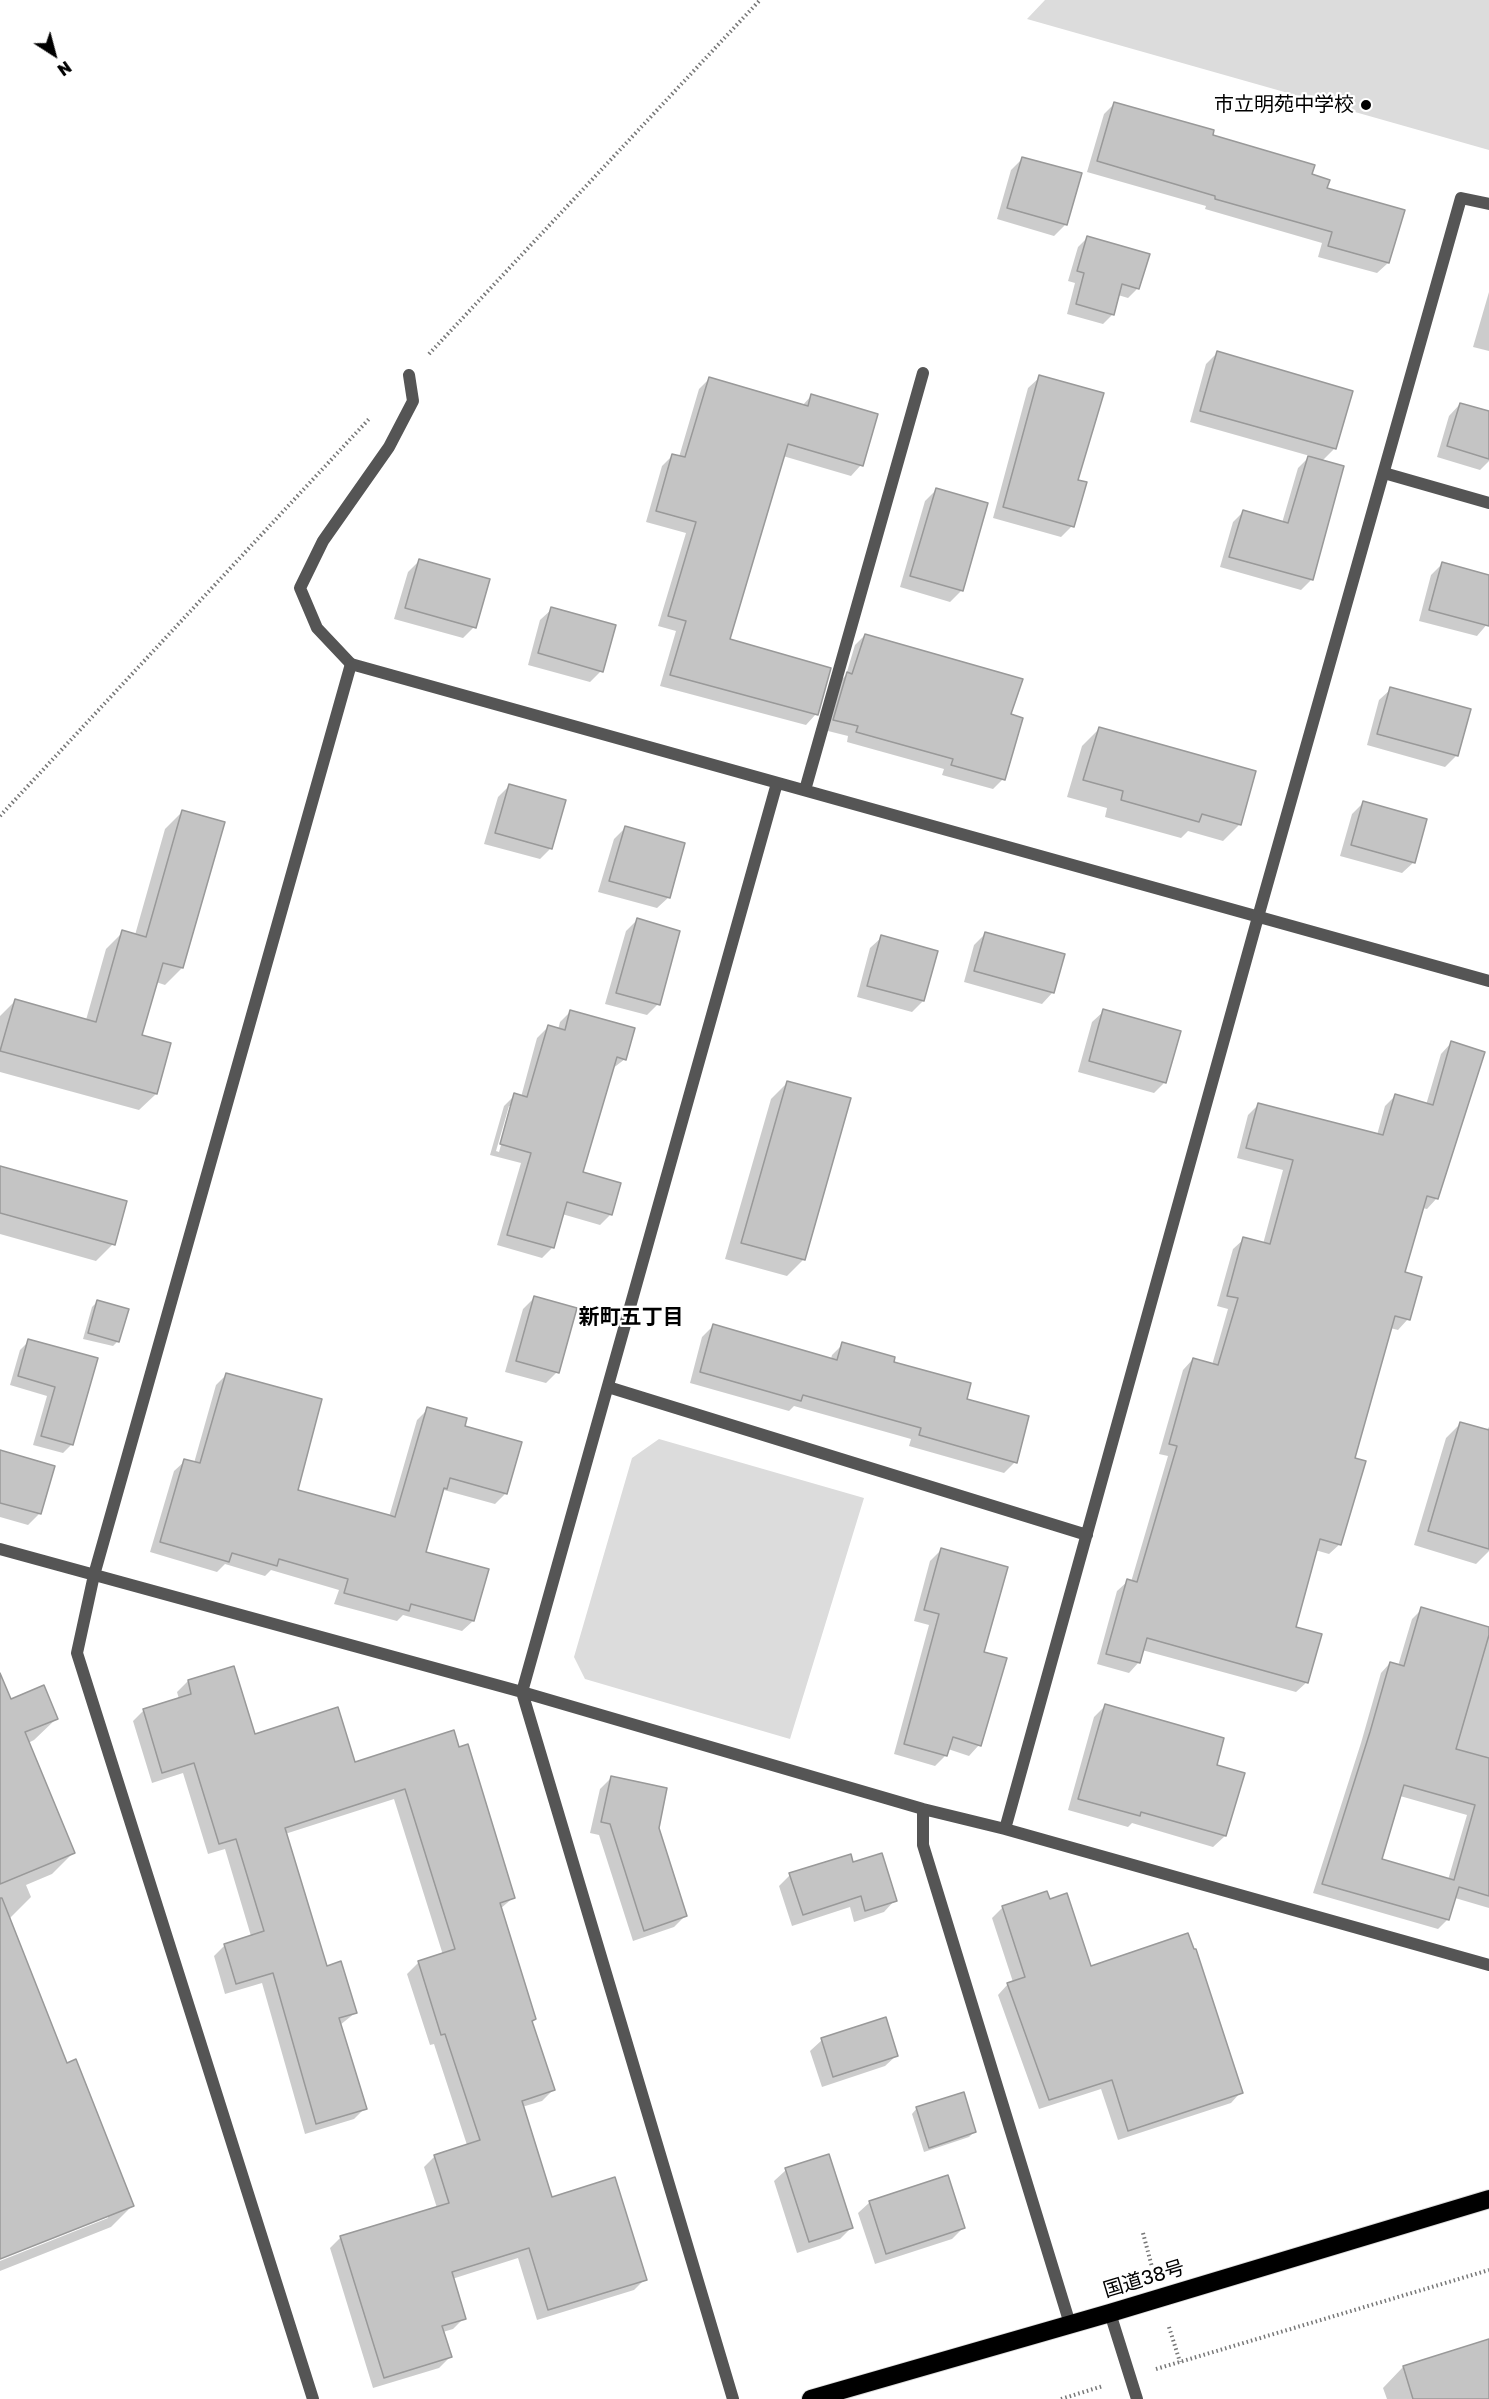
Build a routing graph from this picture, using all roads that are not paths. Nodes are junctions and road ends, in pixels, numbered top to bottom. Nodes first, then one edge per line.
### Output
1 (1489, 204) edge
2 (923, 374) dead end
3 (410, 375) dead end
4 (1384, 473) junction
5 (1489, 503) edge
6 (351, 664) junction
7 (777, 783) junction
8 (805, 790) junction
9 (1258, 917) junction
10 (1489, 981) edge
11 (608, 1387) junction
12 (1087, 1535) junction
13 (0, 1549) edge
14 (94, 1575) junction
15 (522, 1692) junction
16 (923, 1809) junction
17 (1005, 1829) junction
18 (1489, 1965) edge
19 (1489, 2199) edge
20 (1110, 2313) junction
21 (1070, 2324) junction
22 (313, 2399) edge
23 (733, 2399) edge
24 (811, 2399) edge
25 (1137, 2399) edge

1 - 4 street
2 - 8 street
3 - 6 street
4 - 5 street
4 - 9 street
6 - 7 street
6 - 14 street
7 - 8 street
7 - 11 street
8 - 9 street
9 - 10 street
9 - 12 street
11 - 12 street
11 - 15 street
12 - 17 street
13 - 14 street
14 - 15 street
14 - 22 street
15 - 16 street
15 - 23 street
16 - 17 street
16 - 21 street
17 - 18 street
19 - 20 highway, 国道38号
20 - 21 highway, 国道38号
20 - 25 street
21 - 24 highway, 国道38号

